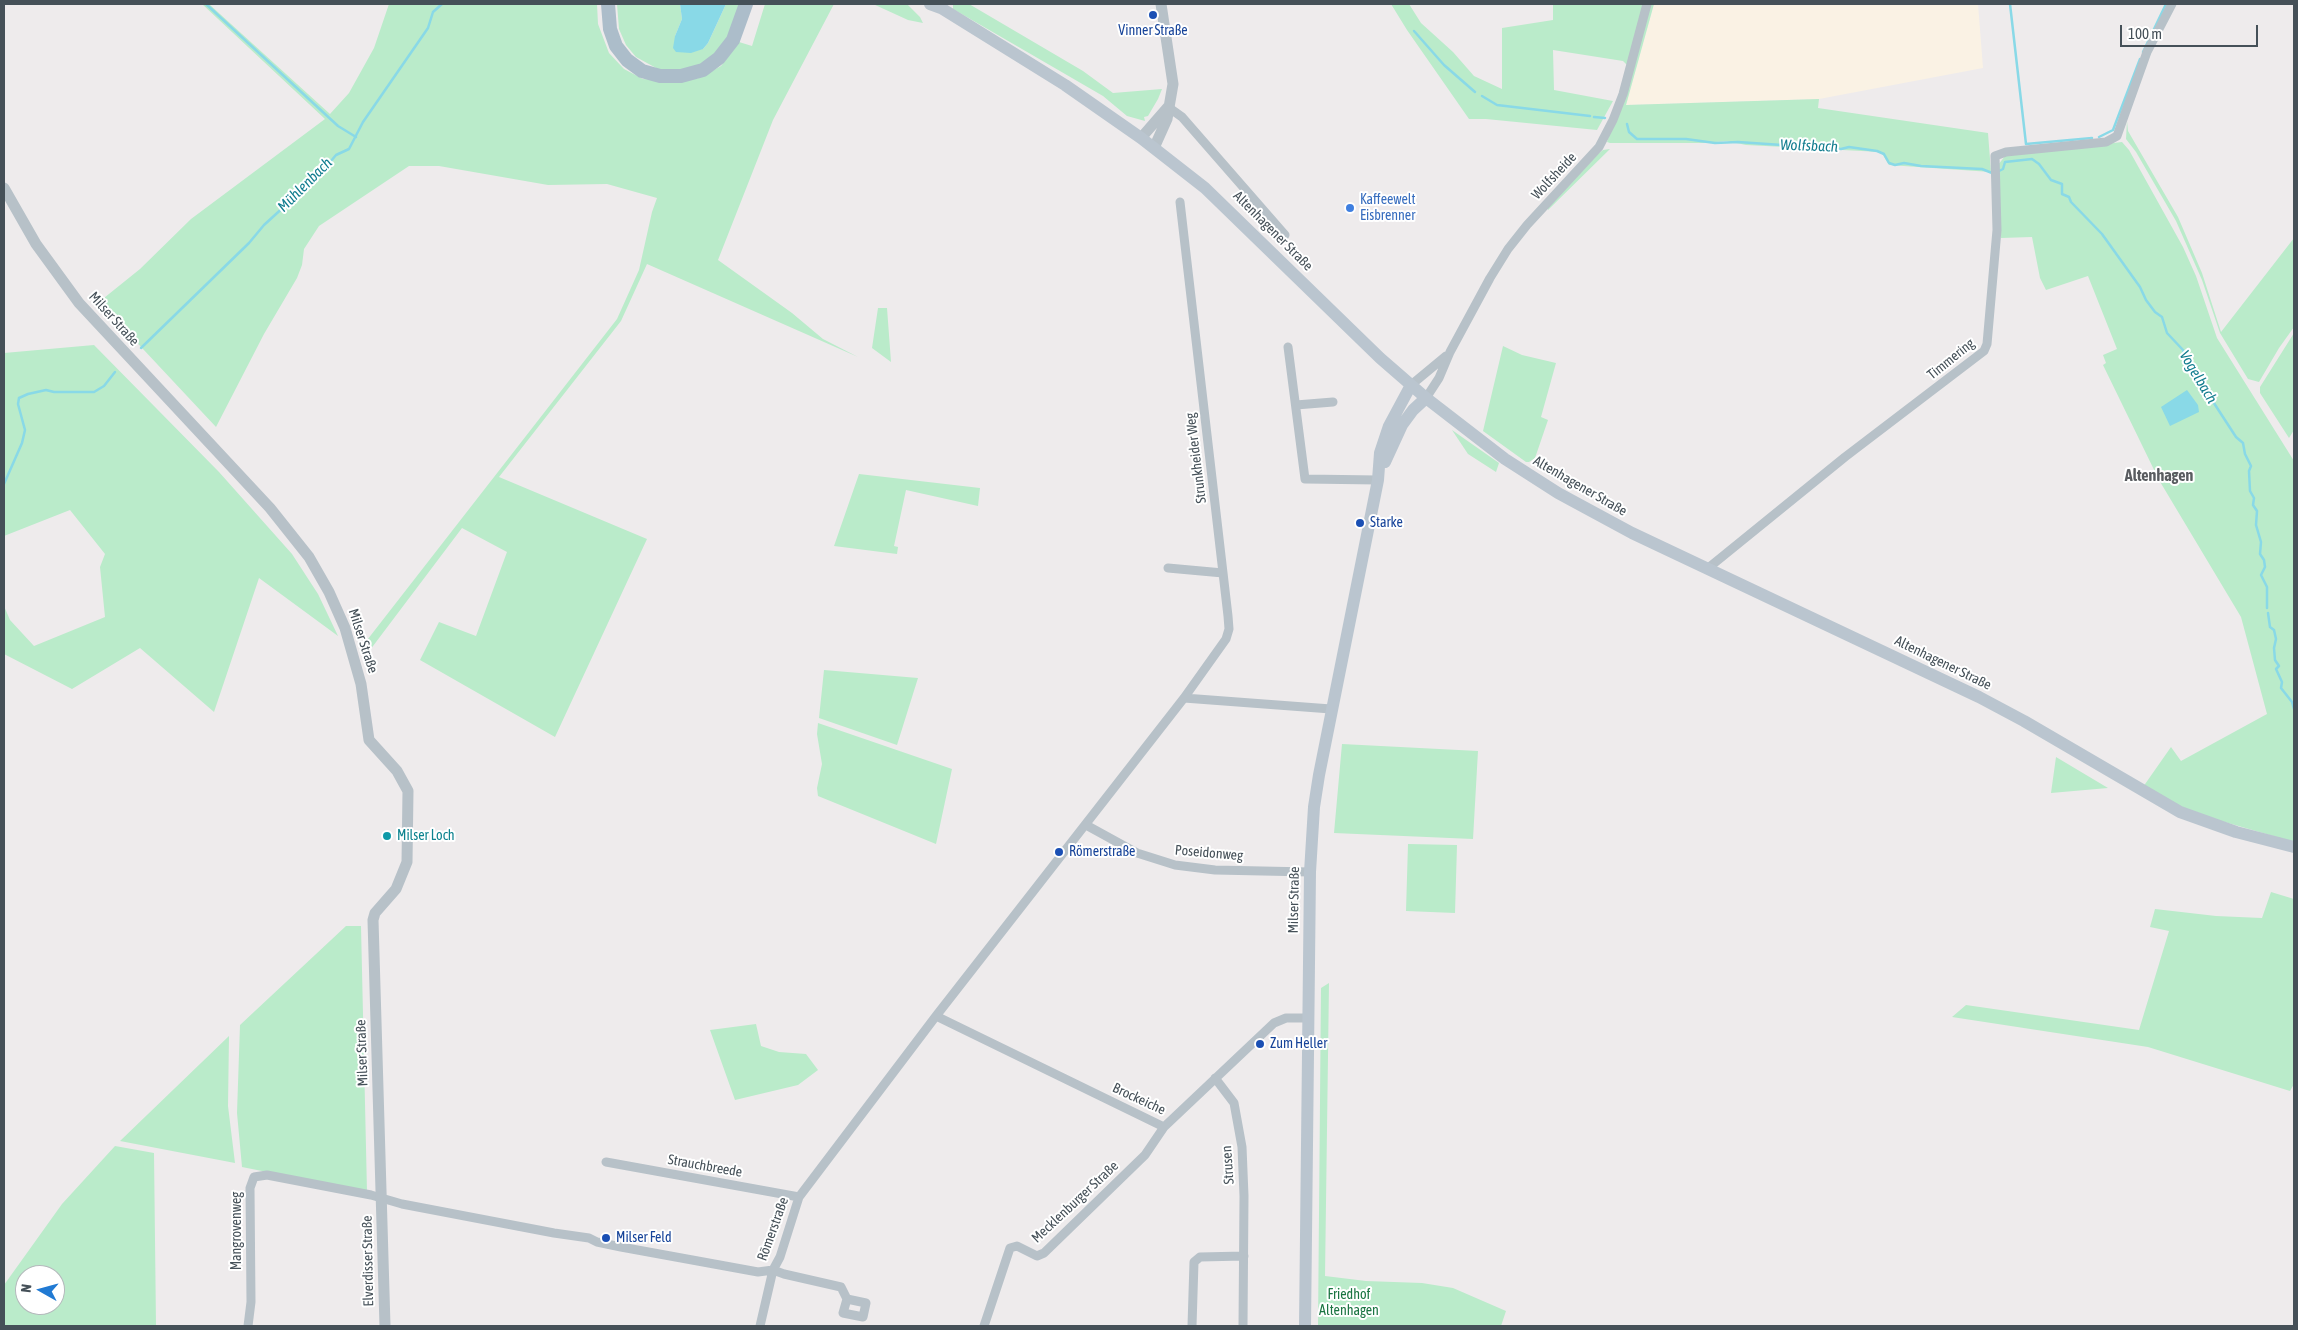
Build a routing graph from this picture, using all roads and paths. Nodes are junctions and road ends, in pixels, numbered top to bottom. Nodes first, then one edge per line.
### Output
1 (600, 4) edge
2 (608, 4) edge
3 (746, 4) edge
4 (1161, 4) edge
5 (1647, 4) edge
6 (2172, 4) edge
7 (936, 5) edge
8 (637, 77) dead end
9 (1168, 107) junction
10 (1142, 138) junction
11 (1154, 148) junction
12 (4, 188) edge
13 (1180, 202) dead end
14 (1285, 235) dead end
15 (1288, 347) dead end
16 (1450, 352) junction
17 (1411, 384) junction
18 (1426, 398) junction
19 (1333, 402) dead end
20 (1296, 406) junction
21 (1378, 480) junction
22 (1168, 568) dead end
23 (1707, 569) junction
24 (1223, 573) junction
25 (1184, 698) junction
26 (1332, 709) junction
27 (1086, 826) junction
28 (2294, 847) edge
29 (1310, 872) junction
30 (936, 1016) junction
31 (1308, 1018) junction
32 (1215, 1078) junction
33 (1164, 1127) junction
34 (606, 1162) dead end
35 (382, 1197) junction
36 (799, 1197) junction
37 (1244, 1256) junction
38 (773, 1270) junction
39 (847, 1298) dead end
40 (248, 1326) edge
41 (385, 1326) edge
42 (760, 1326) edge
43 (984, 1326) edge
44 (1192, 1326) edge
45 (1243, 1326) edge
46 (1305, 1326) edge

1 - 8 main road
2 - 3 main road
4 - 9 street
5 - 16 street, Wolfsheide
6 - 23 street, Timmering
7 - 10 main road, Altenhagener Straße
9 - 10 street
9 - 11 street
9 - 14 street
10 - 11 main road, Altenhagener Straße
11 - 17 main road, Altenhagener Straße
12 - 35 street, Milser Straße
13 - 24 street, Strunkheider Weg
15 - 20 street
16 - 17 street, Wolfsheide
16 - 18 street, Wolfsheide
17 - 18 main road, Altenhagener Straße
17 - 21 main road, Milser Straße
18 - 21 main road, Milser Straße
18 - 23 main road, Altenhagener Straße
19 - 20 street
20 - 21 street
21 - 26 main road, Milser Straße
22 - 24 street
23 - 28 main road, Altenhagener Straße
24 - 25 street, Strunkheider Weg
25 - 26 street
25 - 27 street, Römerstraße
26 - 29 main road, Milser Straße
27 - 29 street, Poseidonweg
27 - 30 street, Römerstraße
29 - 31 main road, Milser Straße
30 - 33 street, Brockeiche
30 - 36 street, Römerstraße
31 - 32 street, Brockeiche
31 - 46 main road, Milser Straße
32 - 33 street, Brockeiche
32 - 37 street, Strusen
33 - 43 street, Mecklenburger Straße
34 - 36 street, Strauchbreede
35 - 38 street
35 - 40 street, Mangrovenweg
35 - 41 street, Elverdisser Straße
36 - 38 street, Römerstraße
37 - 44 street
37 - 45 street, Strusen
38 - 39 street
38 - 42 street, Römerstraße

